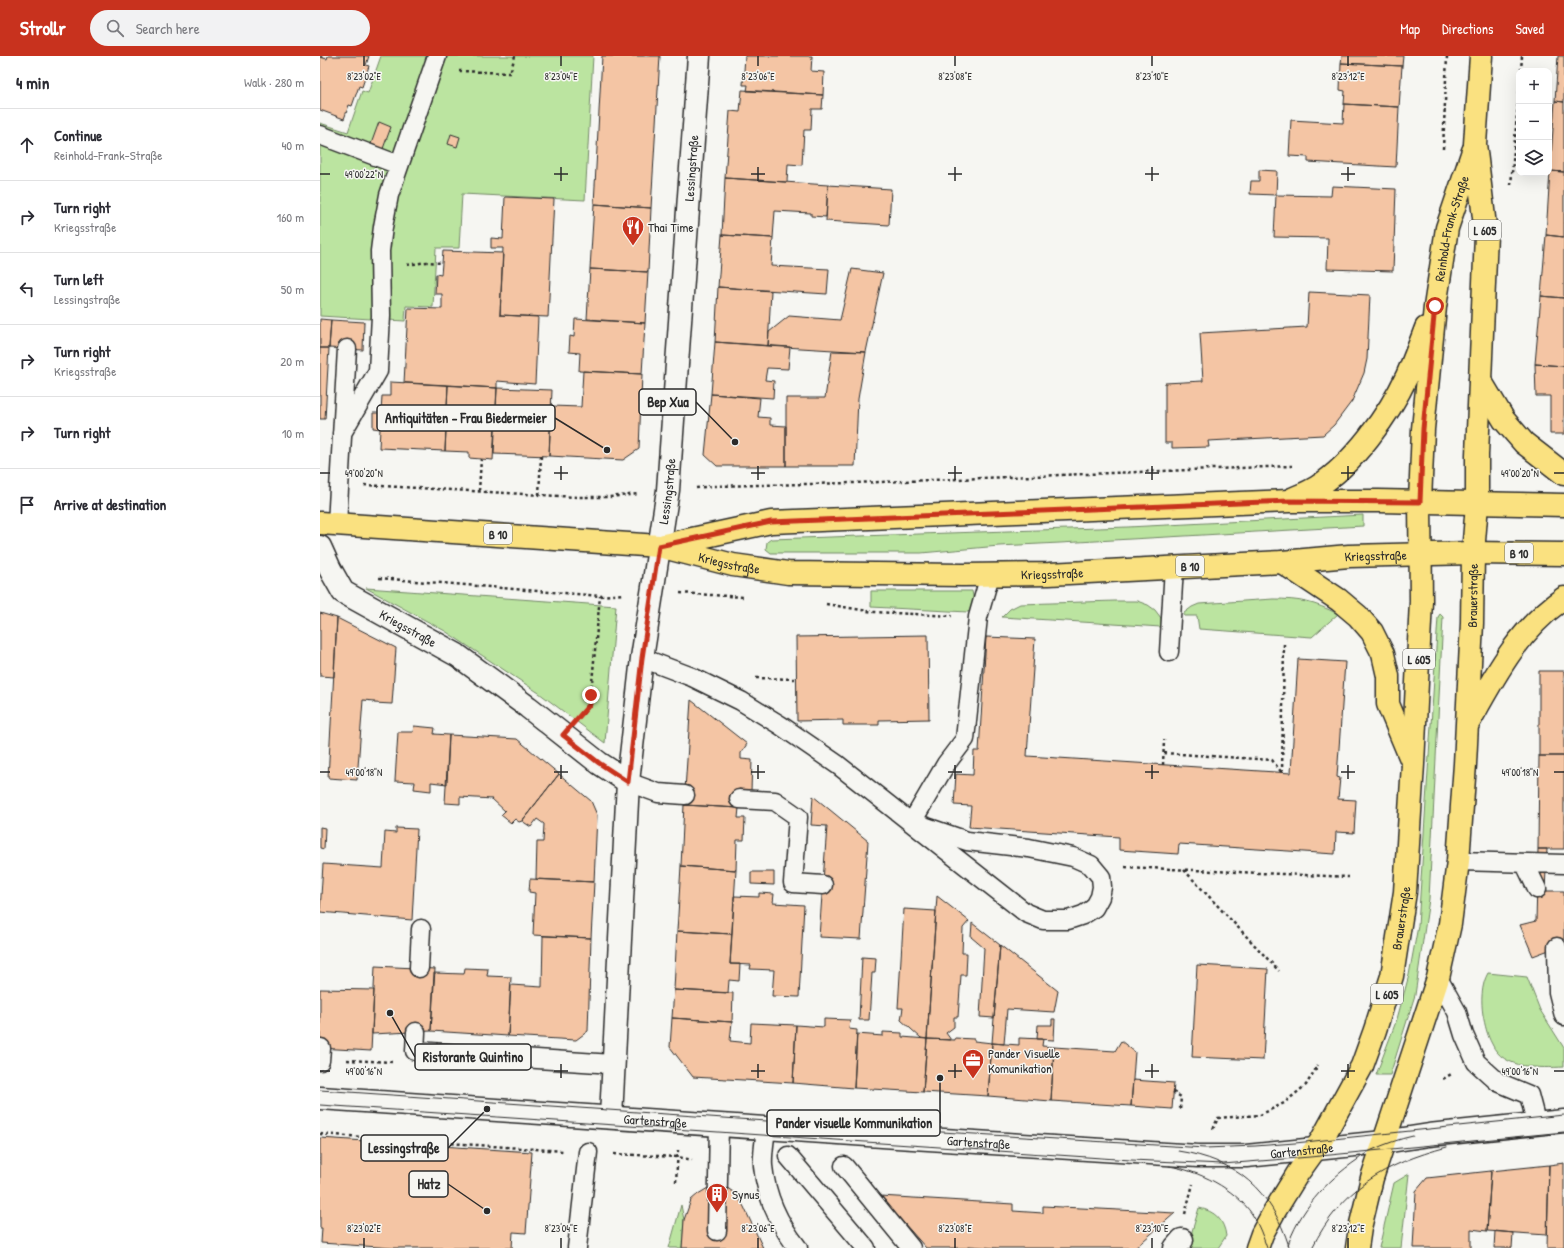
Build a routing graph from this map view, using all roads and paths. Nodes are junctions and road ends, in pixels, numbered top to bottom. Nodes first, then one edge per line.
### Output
1 (515, 56) edge
2 (699, 56) edge
3 (1447, 56) edge
4 (1481, 56) edge
5 (1522, 56) edge
6 (435, 63) edge
7 (1521, 68) edge
8 (1518, 104) edge
9 (320, 135) edge
10 (1475, 144) junction
11 (1443, 149) dead end
12 (399, 166) junction
13 (1511, 185) dead end
14 (442, 263) dead end
15 (380, 274) junction
16 (1435, 306) junction
17 (347, 349) dead end
18 (1480, 380) junction
19 (342, 432) junction
20 (541, 456) dead end
21 (481, 459) dead end
22 (1292, 466) dead end
23 (1564, 474) edge
24 (339, 483) junction
25 (668, 490) junction
26 (479, 491) junction
27 (539, 495) junction
28 (1289, 501) junction
29 (1420, 502) junction
30 (1477, 504) junction
31 (1564, 505) edge
32 (329, 524) edge
33 (659, 546) junction
34 (320, 547) edge
35 (1473, 553) junction
36 (1421, 554) junction
37 (1564, 554) edge
38 (1282, 562) junction
39 (1174, 567) junction
40 (990, 575) junction
41 (600, 596) dead end
42 (1564, 598) edge
43 (1284, 642) dead end
44 (1169, 652) dead end
45 (642, 658) junction
46 (1466, 729) junction
47 (563, 735) junction
48 (1164, 740) dead end
49 (1164, 753) junction
50 (1413, 764) junction
51 (1163, 765) dead end
52 (628, 782) junction
53 (685, 795) dead end
54 (739, 799) dead end
55 (912, 822) junction
56 (1458, 861) junction
57 (1525, 864) junction
58 (1564, 864) edge
59 (1091, 865) junction
60 (1183, 870) junction
61 (1349, 877) dead end
62 (823, 885) dead end
63 (1537, 888) dead end
64 (421, 930) dead end
65 (1557, 947) dead end
66 (419, 968) dead end
67 (1279, 972) dead end
68 (1438, 978) junction
69 (1564, 1016) edge
70 (416, 1032) dead end
71 (613, 1064) junction
72 (1318, 1065) dead end
73 (1174, 1092) dead end
74 (320, 1098) edge
75 (1180, 1109) dead end
76 (611, 1117) junction
77 (1564, 1121) edge
78 (1541, 1123) junction
79 (719, 1124) junction
80 (766, 1128) junction
81 (320, 1134) edge
82 (1384, 1142) junction
83 (1316, 1148) junction
84 (588, 1152) junction
85 (788, 1156) dead end
86 (1202, 1156) junction
87 (678, 1157) dead end
88 (844, 1166) dead end
89 (717, 1232) dead end
90 (1178, 1244) edge
91 (577, 1248) edge
92 (798, 1248) edge
93 (866, 1248) edge
94 (912, 1248) edge
95 (1257, 1248) edge
96 (1357, 1248) edge

1 - 6 path
2 - 25 street, Lessingstraße
3 - 11 path
4 - 10 main road, Reinhold-Frank-Straße / L 605
5 - 7 path
6 - 12 lane
8 - 13 path
9 - 12 lane
10 - 16 main road, Reinhold-Frank-Straße / L 605
10 - 18 main road, Reinhold-Frank-Straße / L 605
12 - 15 lane
14 - 15 path
15 - 19 lane
16 - 28 main road
16 - 29 main road, Reinhold-Frank-Straße / L 605
17 - 19 lane
18 - 23 main road
18 - 30 main road, Reinhold-Frank-Straße / L 605
19 - 24 lane
20 - 27 path
21 - 26 path
22 - 25 path
24 - 26 path
24 - 32 lane
25 - 27 path
25 - 33 street, Lessingstraße
26 - 27 path
28 - 29 main road, Kriegsstraße / B 10
28 - 33 main road, Kriegsstraße / B 10
29 - 30 main road, Kriegsstraße / B 10
29 - 36 main road, Reinhold-Frank-Straße / L 605
30 - 31 main road, Kriegsstraße / B 10
30 - 35 main road, Reinhold-Frank-Straße / L 605
32 - 33 main road, B 10
33 - 40 main road, Kriegsstraße / B 10
33 - 45 street, Lessingstraße
34 - 47 street, Kriegsstraße
35 - 36 main road, Kriegsstraße / B 10
35 - 37 main road, Kriegsstraße / B 10
35 - 46 main road, Brauerstraße / L 605
36 - 38 main road, Kriegsstraße / B 10
36 - 50 main road, Brauerstraße / L 605
38 - 39 main road, Kriegsstraße / B 10
38 - 50 main road
39 - 40 main road, Kriegsstraße / B 10
39 - 44 lane
40 - 55 lane
41 - 47 path
42 - 46 main road
43 - 49 path
45 - 52 street, Lessingstraße
45 - 55 lane
46 - 56 main road, Brauerstraße / L 605
47 - 52 street, Kriegsstraße
48 - 49 path
49 - 51 path
50 - 83 main road, Brauerstraße / L 605
52 - 53 lane
52 - 71 street, Lessingstraße
54 - 62 lane
55 - 59 lane
55 - 59 lane
56 - 57 lane
56 - 68 main road, Brauerstraße / L 605
57 - 58 lane
57 - 63 lane
59 - 60 path
60 - 61 path
60 - 67 path
64 - 66 lane
65 - 69 lane
68 - 78 lane
68 - 82 main road, Brauerstraße / L 605
70 - 71 lane
71 - 76 street, Lessingstraße
72 - 86 path
73 - 75 path
74 - 76 street, Gartenstraße
76 - 79 street, Gartenstraße
77 - 78 street, Gartenstraße
78 - 82 street, Gartenstraße
79 - 80 street, Gartenstraße
79 - 89 lane
80 - 86 street, Gartenstraße
80 - 92 lane
81 - 84 path
82 - 83 street, Gartenstraße
82 - 96 main road, Brauerstraße / L 605
83 - 86 street, Gartenstraße
83 - 95 main road, Brauerstraße / L 605
84 - 87 path
84 - 91 lane
85 - 93 lane
86 - 90 path
88 - 94 lane

